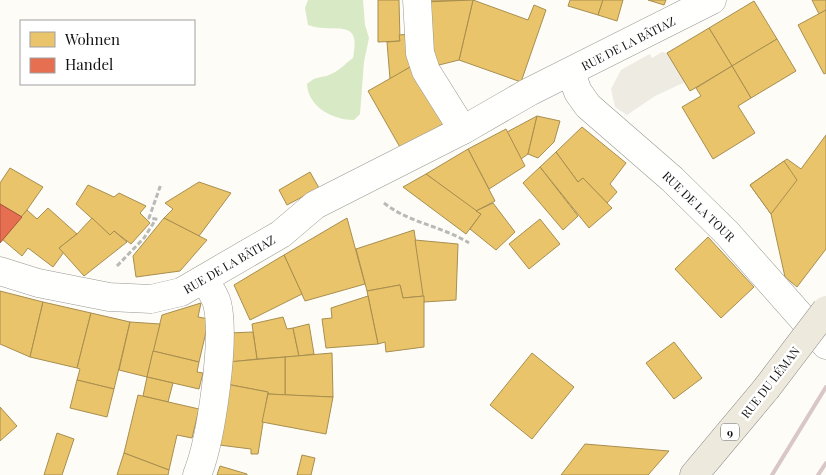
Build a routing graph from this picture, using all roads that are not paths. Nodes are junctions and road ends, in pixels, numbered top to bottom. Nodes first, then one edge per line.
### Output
1 (417, 0) edge
2 (712, 0) edge
3 (571, 73) junction
4 (463, 130) junction
5 (0, 271) edge
6 (204, 279) junction
7 (826, 310) edge
8 (826, 345) edge
9 (197, 475) edge
10 (694, 475) edge

1 - 4 street
2 - 3 street, RUE DE LA BÂTIAZ
3 - 4 street, RUE DE LA BÂTIAZ
3 - 8 street, RUE DE LA TOUR
4 - 6 street, RUE DE LA BÂTIAZ
5 - 6 street, RUE DE LA BÂTIAZ
6 - 9 street
7 - 10 main road, RUE DU LÉMAN / 9, bridge

